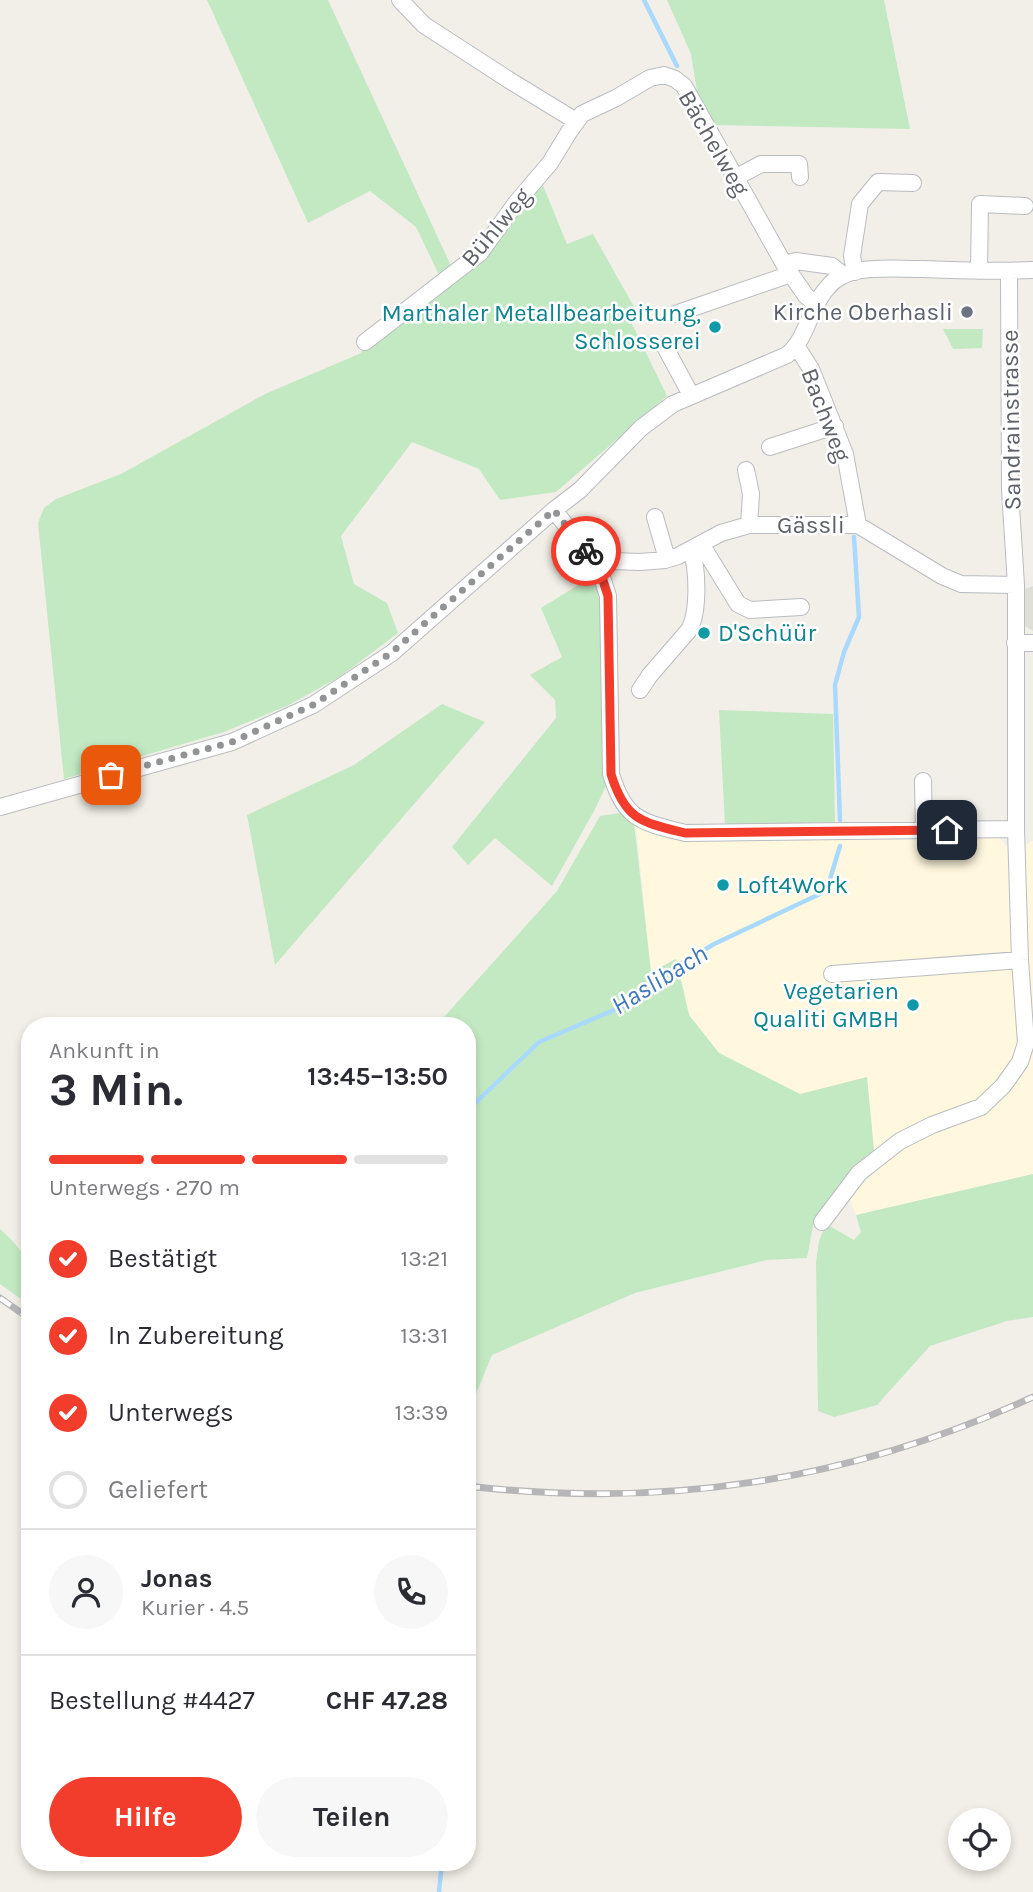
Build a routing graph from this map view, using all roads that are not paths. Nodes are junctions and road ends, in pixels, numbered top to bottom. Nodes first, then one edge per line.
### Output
1 (400, 0) edge
2 (576, 121) junction
3 (800, 177) dead end
4 (735, 178) junction
5 (913, 183) dead end
6 (1025, 206) dead end
7 (788, 269) junction
8 (1033, 270) edge
9 (979, 271) junction
10 (1009, 271) junction
11 (849, 273) junction
12 (816, 304) junction
13 (675, 314) dead end
14 (365, 342) dead end
15 (664, 345) dead end
16 (797, 347) junction
17 (691, 395) junction
18 (835, 426) junction
19 (770, 447) dead end
20 (746, 470) dead end
21 (554, 510) junction
22 (655, 517) dead end
23 (749, 525) junction
24 (858, 525) junction
25 (696, 547) junction
26 (665, 560) junction
27 (599, 568) junction
28 (1016, 585) junction
29 (801, 607) dead end
30 (1016, 643) junction
31 (1033, 643) edge
32 (640, 690) dead end
33 (923, 781) dead end
34 (0, 807) edge
35 (1016, 829) junction
36 (924, 830) junction
37 (1026, 926) edge
38 (1020, 960) junction
39 (832, 974) dead end
40 (1030, 1045) edge
41 (822, 1222) dead end

1 - 2 street
2 - 4 street, Bächelweg
2 - 14 street, Bühlweg
3 - 4 street
4 - 7 street, Bächelweg
5 - 11 street
6 - 9 street
7 - 11 street
7 - 12 street, Bächelweg
7 - 13 street
8 - 10 street
9 - 10 street
9 - 11 street
10 - 28 street, Sandrainstrasse
11 - 12 street
12 - 16 street
15 - 17 street
16 - 17 street
16 - 18 street, Bachweg
17 - 21 street
18 - 19 street
18 - 24 street, Bachweg
20 - 23 street
21 - 27 street
21 - 34 street
22 - 26 street
23 - 24 street, Gässli
23 - 25 street, Gässli
24 - 28 street, Gässli
25 - 26 street, Gässli
25 - 29 street
25 - 32 street
26 - 27 street, Gässli
27 - 36 street
28 - 30 street, Sandrainstrasse
30 - 31 street
30 - 35 street, Sandrainstrasse
33 - 36 street
35 - 36 street
35 - 37 street, Sandrainstrasse
37 - 38 street, Sandrainstrasse
38 - 39 street
38 - 40 street, Sandrainstrasse
40 - 41 street, Sandrainstrasse

